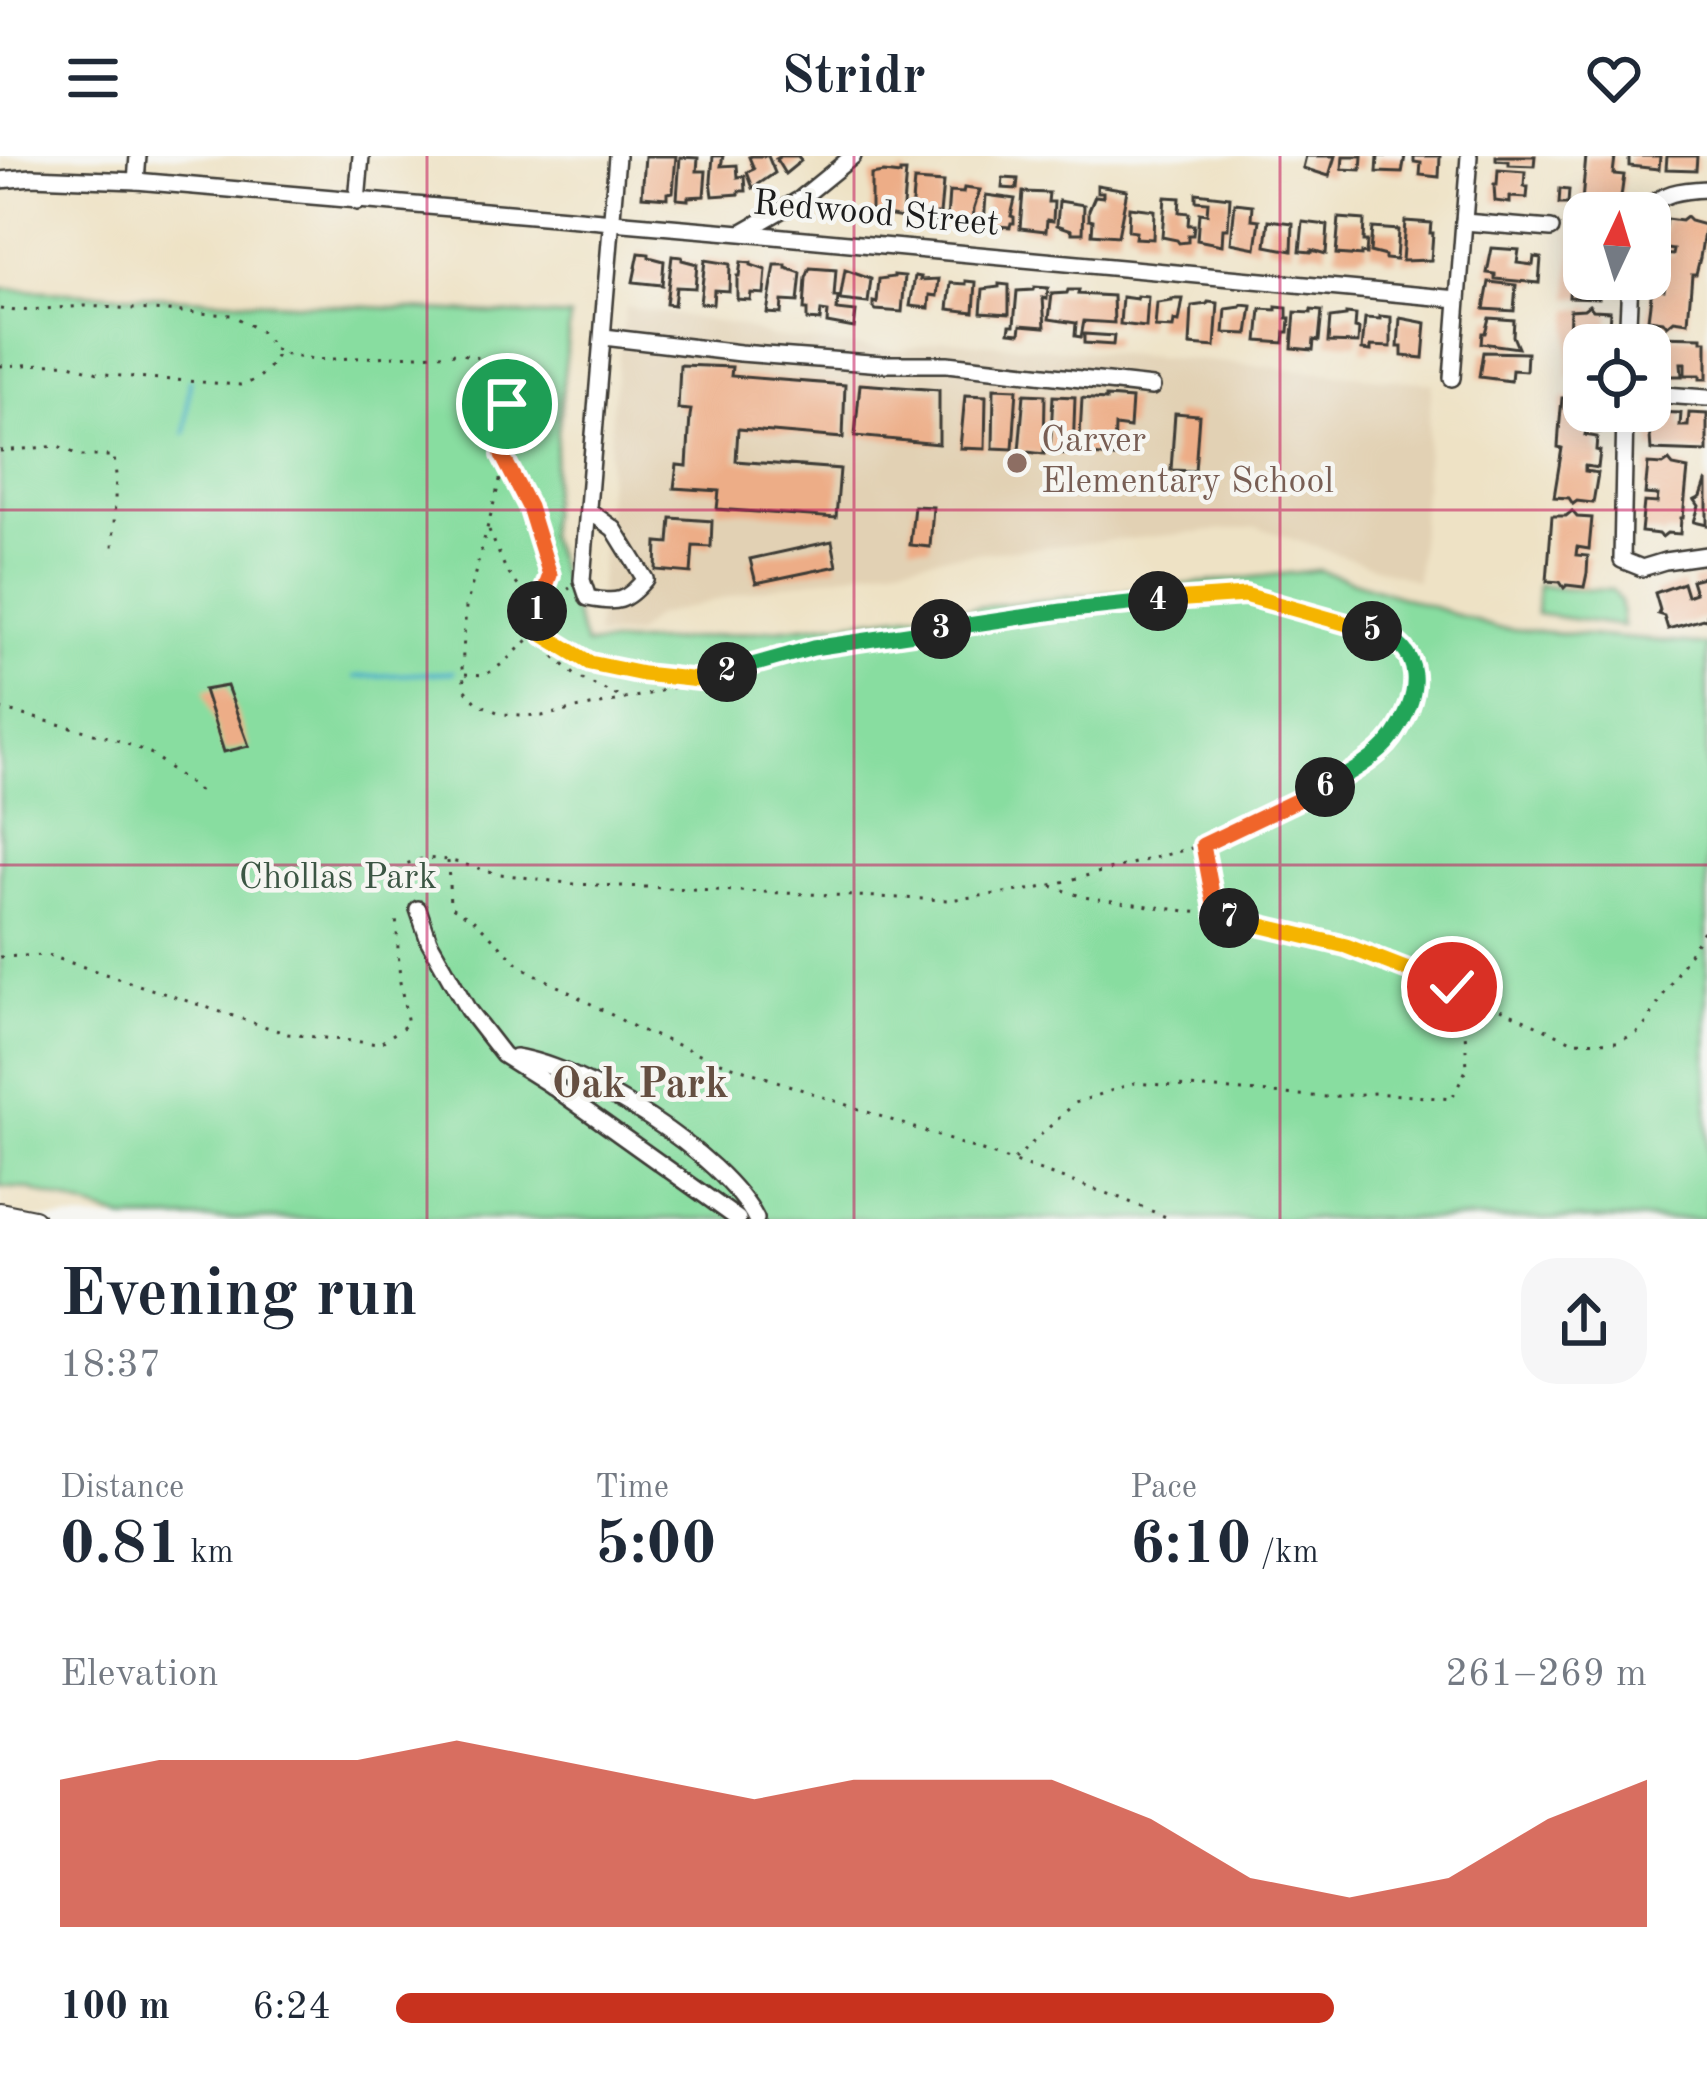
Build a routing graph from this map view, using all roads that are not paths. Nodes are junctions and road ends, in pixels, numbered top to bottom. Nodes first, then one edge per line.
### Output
1 (139, 156) edge
2 (361, 156) edge
3 (617, 156) edge
4 (854, 156) edge
5 (1469, 156) edge
6 (0, 180) edge
7 (136, 182) junction
8 (1707, 189) edge
9 (1671, 194) edge
10 (357, 202) junction
11 (612, 222) junction
12 (1464, 223) junction
13 (1551, 229) road end
14 (741, 233) junction
15 (1458, 299) junction
16 (604, 337) junction
17 (1452, 378) dead end
18 (1152, 387) dead end
19 (1671, 395) edge
20 (1707, 398) edge
21 (1625, 432) edge
22 (588, 510) junction
23 (1707, 555) edge
24 (418, 909) dead end
25 (503, 1055) junction
26 (0, 1212) edge
27 (34, 1219) edge
28 (738, 1219) edge
29 (756, 1219) edge

1 - 7 street
2 - 10 street
3 - 11 street
4 - 14 street
5 - 12 street
6 - 7 street, Redwood Street
7 - 10 street, Redwood Street
8 - 9 street
10 - 11 street, Redwood Street
11 - 14 street, Redwood Street
11 - 16 street
12 - 13 street
12 - 15 street
14 - 15 street, Redwood Street
15 - 17 street
16 - 18 street
16 - 22 street
19 - 20 street
21 - 23 street
22 - 22 street
24 - 25 street
25 - 28 street
25 - 29 street
26 - 27 main road

